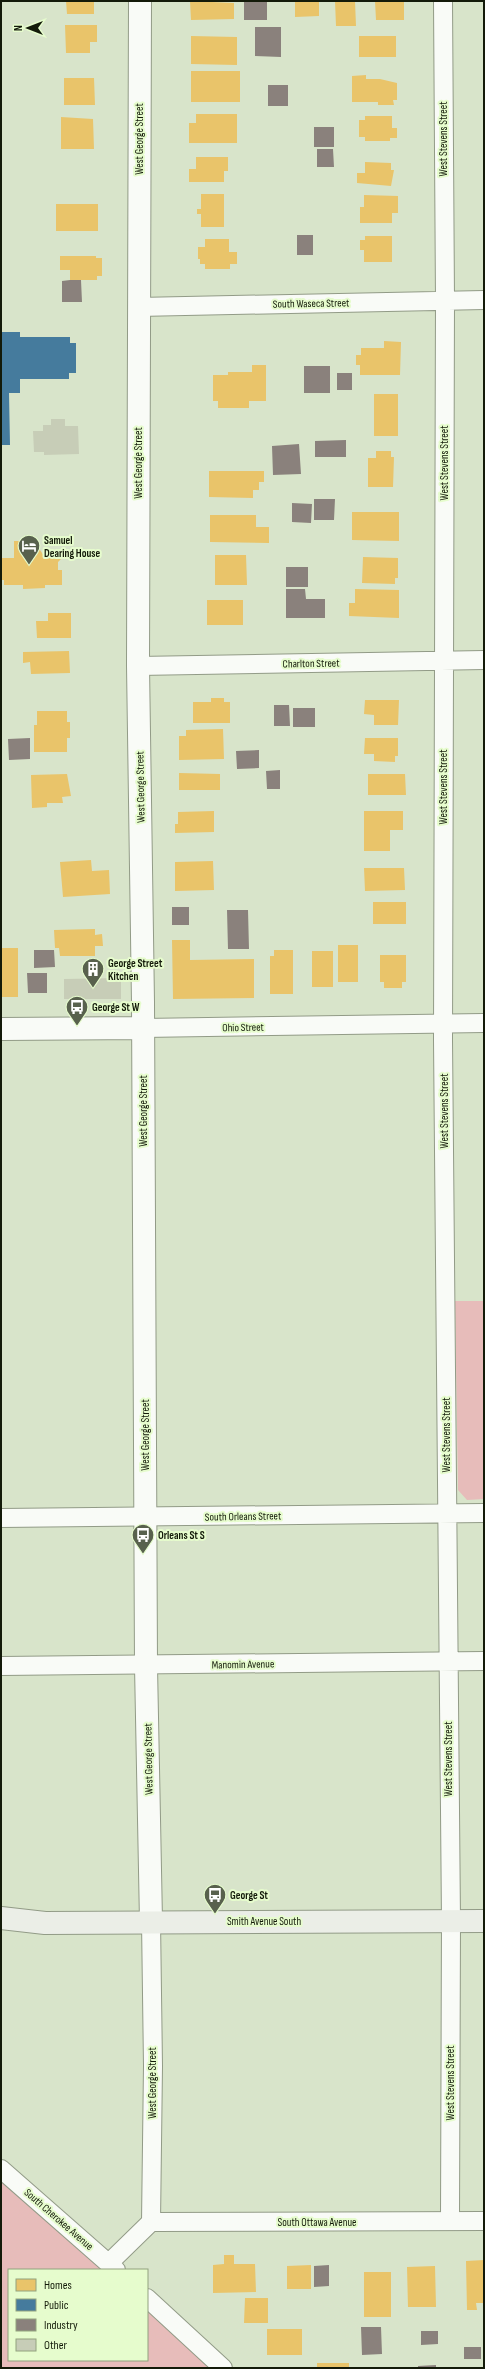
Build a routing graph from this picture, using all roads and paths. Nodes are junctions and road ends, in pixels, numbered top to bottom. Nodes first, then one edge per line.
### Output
1 (140, 1) edge
2 (443, 1) edge
3 (445, 300) junction
4 (484, 300) edge
5 (138, 307) junction
6 (484, 660) edge
7 (443, 661) junction
8 (138, 666) junction
9 (484, 1023) edge
10 (443, 1024) junction
11 (143, 1028) junction
12 (1, 1029) edge
13 (484, 1513) edge
14 (446, 1514) junction
15 (146, 1517) junction
16 (1, 1518) edge
17 (448, 1661) junction
18 (484, 1661) edge
19 (1, 1666) edge
20 (146, 1666) junction
21 (1, 1918) edge
22 (151, 1921) junction
23 (450, 1921) junction
24 (484, 1921) edge
25 (45, 1923) junction
26 (1, 1933) edge
27 (1, 2169) edge
28 (450, 2221) junction
29 (484, 2221) edge
30 (151, 2222) junction
31 (113, 2267) edge
32 (148, 2299) edge
33 (223, 2368) edge

1 - 5 street, West George Street
2 - 3 street, West Stevens Street
3 - 4 street, South Waseca Street
3 - 5 street, South Waseca Street
3 - 7 street, West Stevens Street
5 - 8 street, West George Street
6 - 7 street, Charlton Street
7 - 8 street, Charlton Street
7 - 10 street, West Stevens Street
8 - 11 street, West George Street
9 - 10 street, Ohio Street
10 - 11 street, Ohio Street
10 - 14 street, West Stevens Street
11 - 12 street, Ohio Street
11 - 15 street, West George Street
13 - 14 street, South Orleans Street
14 - 15 street, South Orleans Street
14 - 17 street, West Stevens Street
15 - 16 street, South Orleans Street
15 - 20 street, West George Street
17 - 18 street, Manomin Avenue
17 - 20 street, Manomin Avenue
17 - 23 street, West Stevens Street
19 - 20 street, Manomin Avenue
20 - 22 street, West George Street
21 - 25 main road, Smith Avenue South
22 - 23 main road, Smith Avenue South
22 - 25 main road, Smith Avenue South
22 - 30 street, West George Street
23 - 24 main road, Smith Avenue South
23 - 28 street, West Stevens Street
25 - 26 main road, Smith Avenue South
27 - 31 street, South Cherokee Avenue
28 - 29 street, South Ottawa Avenue
28 - 30 street, South Ottawa Avenue
30 - 31 street
32 - 33 street

